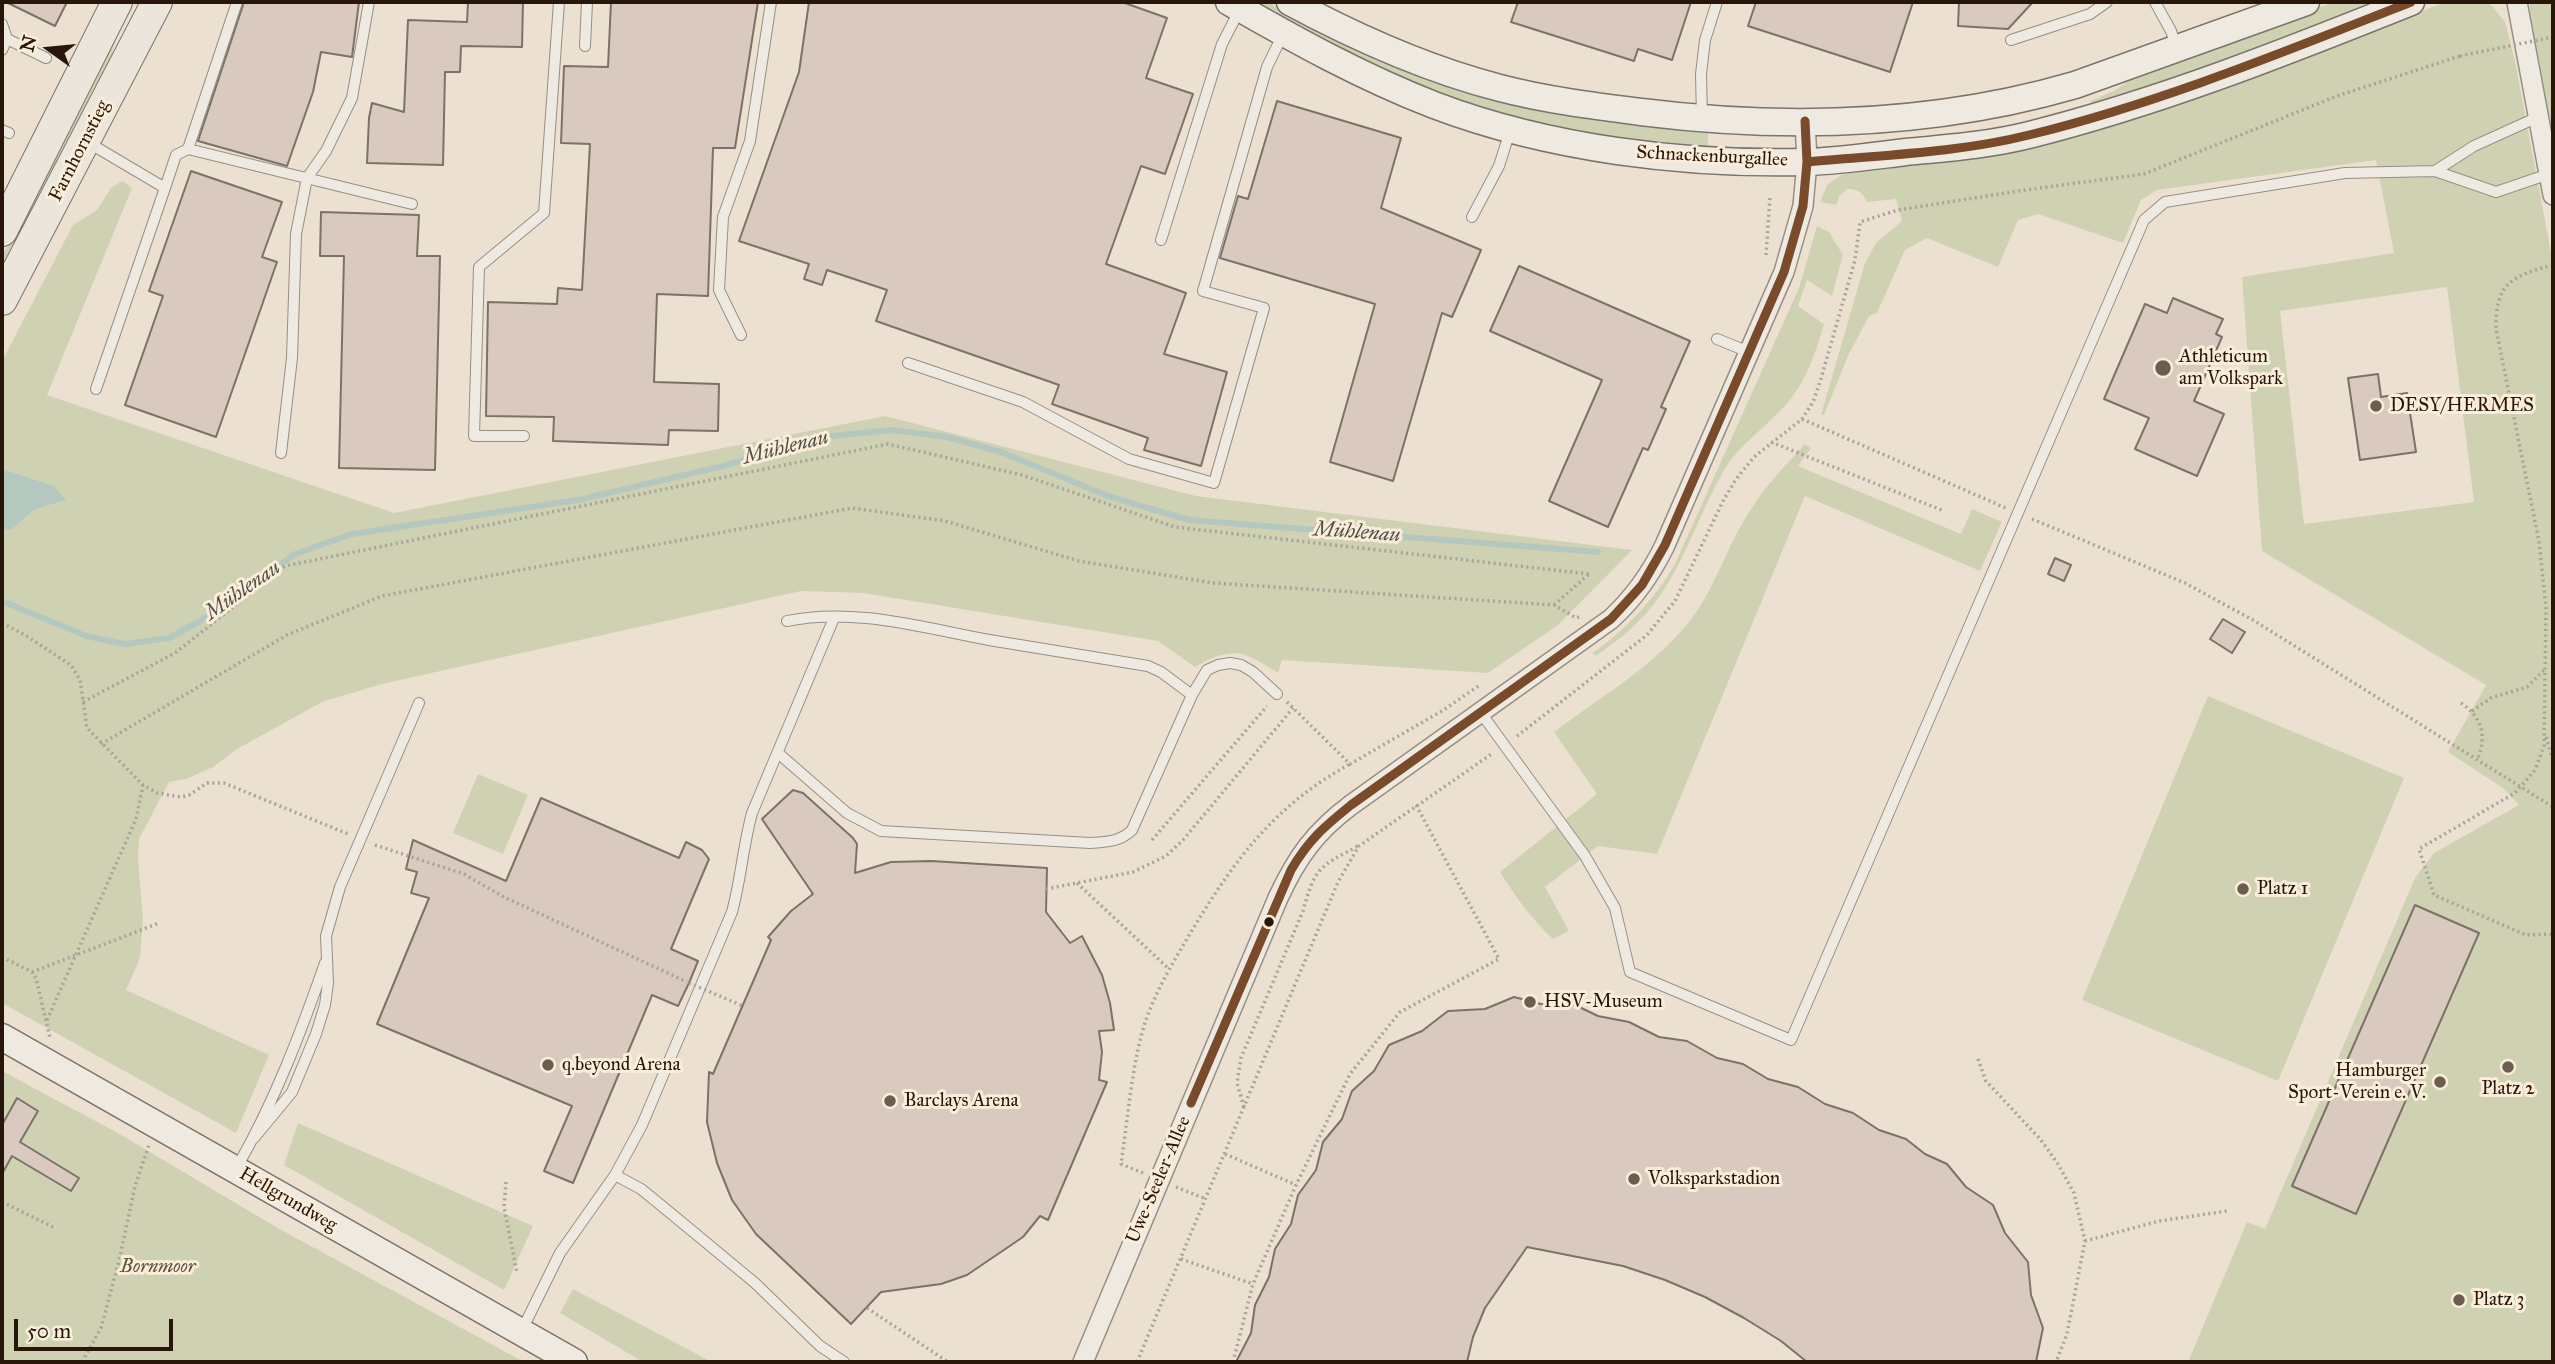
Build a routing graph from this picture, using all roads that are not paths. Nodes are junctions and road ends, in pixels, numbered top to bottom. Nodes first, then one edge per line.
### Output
1 (117, 2) edge
2 (157, 2) edge
3 (237, 2) edge
4 (369, 2) edge
5 (559, 2) edge
6 (587, 2) edge
7 (771, 2) edge
8 (1290, 2) edge
9 (1717, 2) edge
10 (2107, 2) edge
11 (2155, 2) edge
12 (2306, 2) edge
13 (2411, 2) edge
14 (2517, 2) edge
15 (1234, 5) edge
16 (2, 24) edge
17 (1284, 33) junction
18 (7, 39) junction
19 (2011, 40) dead end
20 (585, 46) dead end
21 (2177, 49) junction
22 (2, 50) edge
23 (46, 58) dead end
24 (2538, 117) junction
25 (1702, 118) junction
26 (1805, 121) junction
27 (1511, 128) junction
28 (86, 141) junction
29 (188, 149) junction
30 (1807, 162) junction
31 (2435, 172) junction
32 (2549, 174) junction
33 (307, 178) junction
34 (165, 188) junction
35 (2553, 195) edge
36 (412, 204) dead end
37 (1472, 217) dead end
38 (2, 231) edge
39 (1161, 240) dead end
40 (2, 300) edge
41 (741, 335) dead end
42 (1717, 340) dead end
43 (1750, 352) junction
44 (908, 363) dead end
45 (96, 389) dead end
46 (524, 436) dead end
47 (281, 453) dead end
48 (834, 618) junction
49 (787, 621) dead end
50 (1277, 694) road end
51 (1192, 695) junction
52 (419, 704) dead end
53 (1481, 713) junction
54 (778, 753) junction
55 (327, 959) junction
56 (2, 1037) edge
57 (254, 1138) junction
58 (236, 1170) junction
59 (615, 1175) junction
60 (521, 1333) junction
61 (574, 1362) edge
62 (844, 1362) edge
63 (1083, 1362) edge

1 - 38 main road, Farnhornstieg
2 - 28 main road, Farnhornstieg
3 - 29 lane
4 - 33 lane
5 - 46 lane
6 - 20 lane
7 - 41 lane
8 - 25 main road, Schnackenburgallee
9 - 25 lane
10 - 19 lane
11 - 21 lane
12 - 21 main road, Schnackenburgallee
13 - 30 main road, Schnackenburgallee
14 - 24 street
15 - 17 main road, Schnackenburgallee
15 - 39 lane
16 - 18 lane
17 - 27 main road, Schnackenburgallee
17 - 44 lane
18 - 22 lane
18 - 23 lane
21 - 26 main road, Schnackenburgallee
24 - 31 lane
24 - 32 street
25 - 26 main road, Schnackenburgallee
26 - 30 street, Uwe-Seeler-Allee
27 - 30 main road, Schnackenburgallee
27 - 37 lane
28 - 34 lane
28 - 40 main road, Farnhornstieg
29 - 33 lane
29 - 34 lane
30 - 43 street, Uwe-Seeler-Allee
31 - 32 lane
31 - 53 lane
32 - 35 street
33 - 36 lane
33 - 47 lane
34 - 45 lane
42 - 43 lane
43 - 53 street, Uwe-Seeler-Allee
48 - 49 lane
48 - 51 lane
48 - 54 lane
50 - 51 lane
51 - 54 lane
52 - 55 lane
53 - 63 street, Uwe-Seeler-Allee
54 - 59 lane
55 - 57 lane
55 - 57 lane
56 - 58 main road, Hellgrundweg
57 - 58 lane
58 - 60 main road, Hellgrundweg
59 - 60 lane
59 - 62 lane
60 - 61 main road, Hellgrundweg

